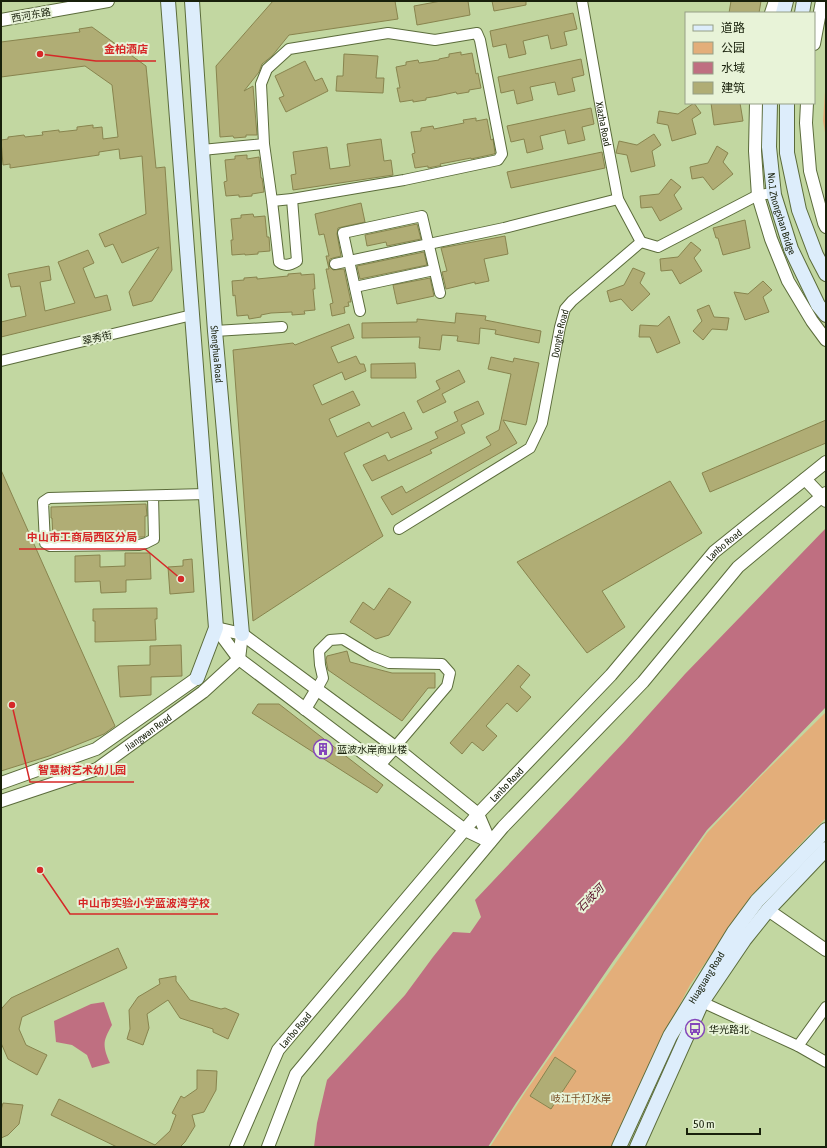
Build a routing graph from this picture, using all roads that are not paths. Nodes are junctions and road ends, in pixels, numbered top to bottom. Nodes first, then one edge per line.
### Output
1 (108, 1) edge
2 (168, 1) edge
3 (192, 1) edge
4 (582, 1) edge
5 (775, 1) edge
6 (786, 1) edge
7 (804, 1) edge
8 (822, 1) edge
9 (771, 12) edge
10 (783, 12) edge
11 (802, 12) edge
12 (1, 20) edge
13 (815, 39) edge
14 (756, 104) edge
15 (770, 104) edge
16 (787, 104) edge
17 (807, 104) edge
18 (264, 144) junction
19 (202, 150) junction
20 (774, 193) junction
21 (758, 195) junction
22 (292, 199) junction
23 (618, 199) junction
24 (272, 201) junction
25 (826, 227) edge
26 (641, 242) junction
27 (429, 244) junction
28 (349, 261) junction
29 (335, 264) dead end
30 (434, 270) junction
31 (826, 274) edge
32 (355, 287) junction
33 (440, 293) dead end
34 (360, 311) dead end
35 (192, 315) junction
36 (826, 315) edge
37 (282, 327) dead end
38 (215, 331) junction
39 (826, 340) edge
40 (1, 360) edge
41 (826, 462) edge
42 (805, 479) junction
43 (206, 494) junction
44 (153, 496) junction
45 (825, 497) edge
46 (399, 529) dead end
47 (216, 628) junction
48 (242, 634) junction
49 (239, 659) junction
50 (197, 678) joint
51 (317, 689) junction
52 (305, 709) junction
53 (395, 746) junction
54 (379, 765) junction
55 (1, 783) edge
56 (1, 800) edge
57 (478, 814) junction
58 (465, 830) junction
59 (826, 830) edge
60 (490, 842) junction
61 (826, 849) edge
62 (768, 910) junction
63 (826, 950) edge
64 (702, 1002) junction
65 (826, 1007) edge
66 (798, 1046) junction
67 (826, 1062) edge
68 (236, 1147) edge
69 (268, 1147) edge
70 (619, 1147) edge
71 (638, 1147) edge

1 - 12 street, 西河东路
2 - 35 main road
3 - 19 main road, Shenghua Road
4 - 23 street, Xiazha Road
5 - 9 street
6 - 10 main road
7 - 11 main road
8 - 13 street
14 - 21 street
15 - 20 main road, No.1 Zhongshan Bridge
16 - 31 main road, No.1 Zhongshan Bridge
17 - 25 street
18 - 19 street
18 - 22 street
18 - 24 street
19 - 38 main road, Shenghua Road
20 - 21 street
20 - 36 main road, No.1 Zhongshan Bridge
21 - 26 street
21 - 39 street
22 - 24 street
22 - 24 street
23 - 26 street, Xiazha Road
23 - 27 street
26 - 46 street, Donghe Road
27 - 28 street
27 - 28 street
27 - 30 street
28 - 29 street
28 - 32 street
30 - 32 street
30 - 33 street
32 - 34 street
35 - 40 street, 翠秀街
35 - 43 main road
37 - 38 street
38 - 48 main road, Shenghua Road
41 - 42 street, Lanbo Road
42 - 45 street
42 - 57 street, Lanbo Road
43 - 44 street
43 - 47 main road
44 - 44 street
45 - 60 street
47 - 48 street
47 - 49 street
47 - 50 main road
48 - 49 street, Shenghua Road
48 - 51 street
49 - 52 street
49 - 56 street, Jiangwan Road
50 - 55 street, Jiangwan Road
51 - 52 street
51 - 53 street
51 - 53 street
52 - 54 street
53 - 54 street
53 - 57 street
54 - 58 street
57 - 58 street, Lanbo Road
57 - 60 street
58 - 60 street
58 - 68 street, Lanbo Road
59 - 70 main road, Huaguang Road
60 - 69 street
61 - 62 main road, Huaguang Road
62 - 63 street
62 - 64 main road, Huaguang Road
64 - 66 street
64 - 71 main road, Huaguang Road
65 - 66 street
66 - 67 street

